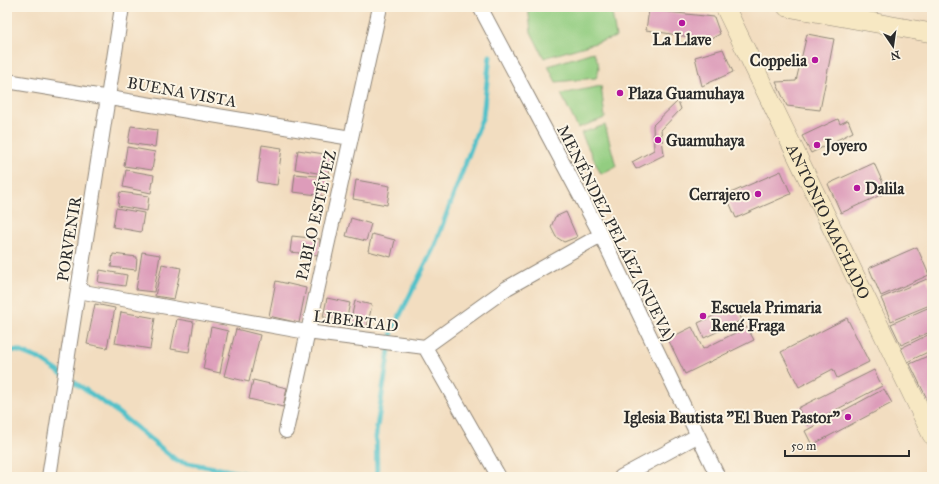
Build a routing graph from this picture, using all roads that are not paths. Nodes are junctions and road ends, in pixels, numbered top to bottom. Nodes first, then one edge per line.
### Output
1 (122, 7) edge
2 (380, 7) edge
3 (480, 7) edge
4 (725, 7) edge
5 (787, 7) edge
6 (932, 33) edge
7 (7, 81) edge
8 (108, 97) junction
9 (351, 138) junction
10 (602, 235) junction
11 (78, 291) junction
12 (307, 332) junction
13 (425, 347) junction
14 (286, 431) dead end
15 (697, 436) junction
16 (932, 436) edge
17 (49, 477) edge
18 (499, 477) edge
19 (621, 477) edge
20 (718, 477) edge

1 - 8 street, PORVENIR
2 - 9 street, PABLO ESTÉVEZ
3 - 10 street, MENÉNDEZ PELÁEZ (NUEVA)
4 - 16 main road, ANTONIO MACHADO
5 - 6 main road
7 - 8 street, BUENA VISTA
8 - 9 street, BUENA VISTA
8 - 11 street, PORVENIR
9 - 12 street, PABLO ESTÉVEZ
10 - 13 street
10 - 15 street, MENÉNDEZ PELÁEZ (NUEVA)
11 - 12 street, LIBERTAD
11 - 17 street, PORVENIR
12 - 13 street, LIBERTAD
12 - 14 street, PABLO ESTÉVEZ
13 - 18 street
15 - 19 street
15 - 20 street, MENÉNDEZ PELÁEZ (NUEVA)

